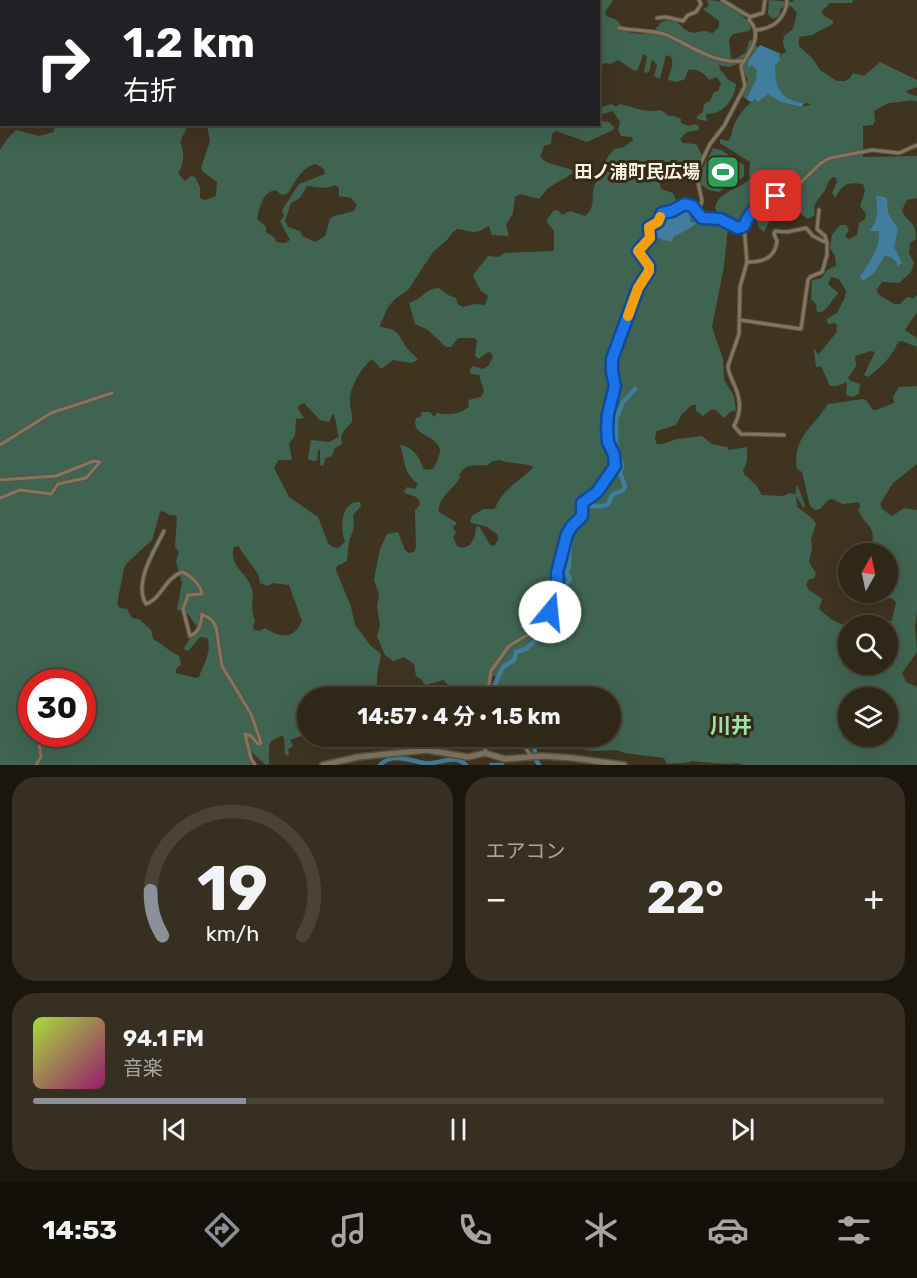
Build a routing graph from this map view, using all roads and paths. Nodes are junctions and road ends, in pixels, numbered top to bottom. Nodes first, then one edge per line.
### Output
1 (699, 0) edge
2 (722, 0) edge
3 (765, 0) edge
4 (787, 0) edge
5 (750, 16) junction
6 (657, 18) dead end
7 (619, 28) dead end
8 (757, 30) junction
9 (744, 61) junction
10 (917, 145) edge
11 (819, 210) dead end
12 (698, 212) junction
13 (744, 226) junction
14 (827, 243) junction
15 (747, 262) junction
16 (740, 320) junction
17 (112, 393) dead end
18 (784, 435) dead end
19 (0, 445) edge
20 (0, 480) edge
21 (0, 498) edge
22 (164, 531) dead end
23 (488, 687) edge
24 (39, 747) edge
25 (485, 747) edge
26 (525, 747) edge
27 (485, 753) junction
28 (531, 756) junction
29 (36, 765) edge
30 (255, 765) edge
31 (323, 765) edge
32 (624, 765) edge

1 - 6 street
2 - 5 street
3 - 5 street
4 - 8 street
5 - 8 street
7 - 9 street
8 - 9 street
9 - 12 street
10 - 13 street
11 - 14 street
12 - 13 street
12 - 23 street
13 - 15 street
14 - 15 street
14 - 16 street
15 - 16 street
16 - 18 street
17 - 19 street
20 - 21 street
22 - 30 street
24 - 29 street
25 - 27 street
26 - 28 street
27 - 28 main road
27 - 31 main road
28 - 32 main road

